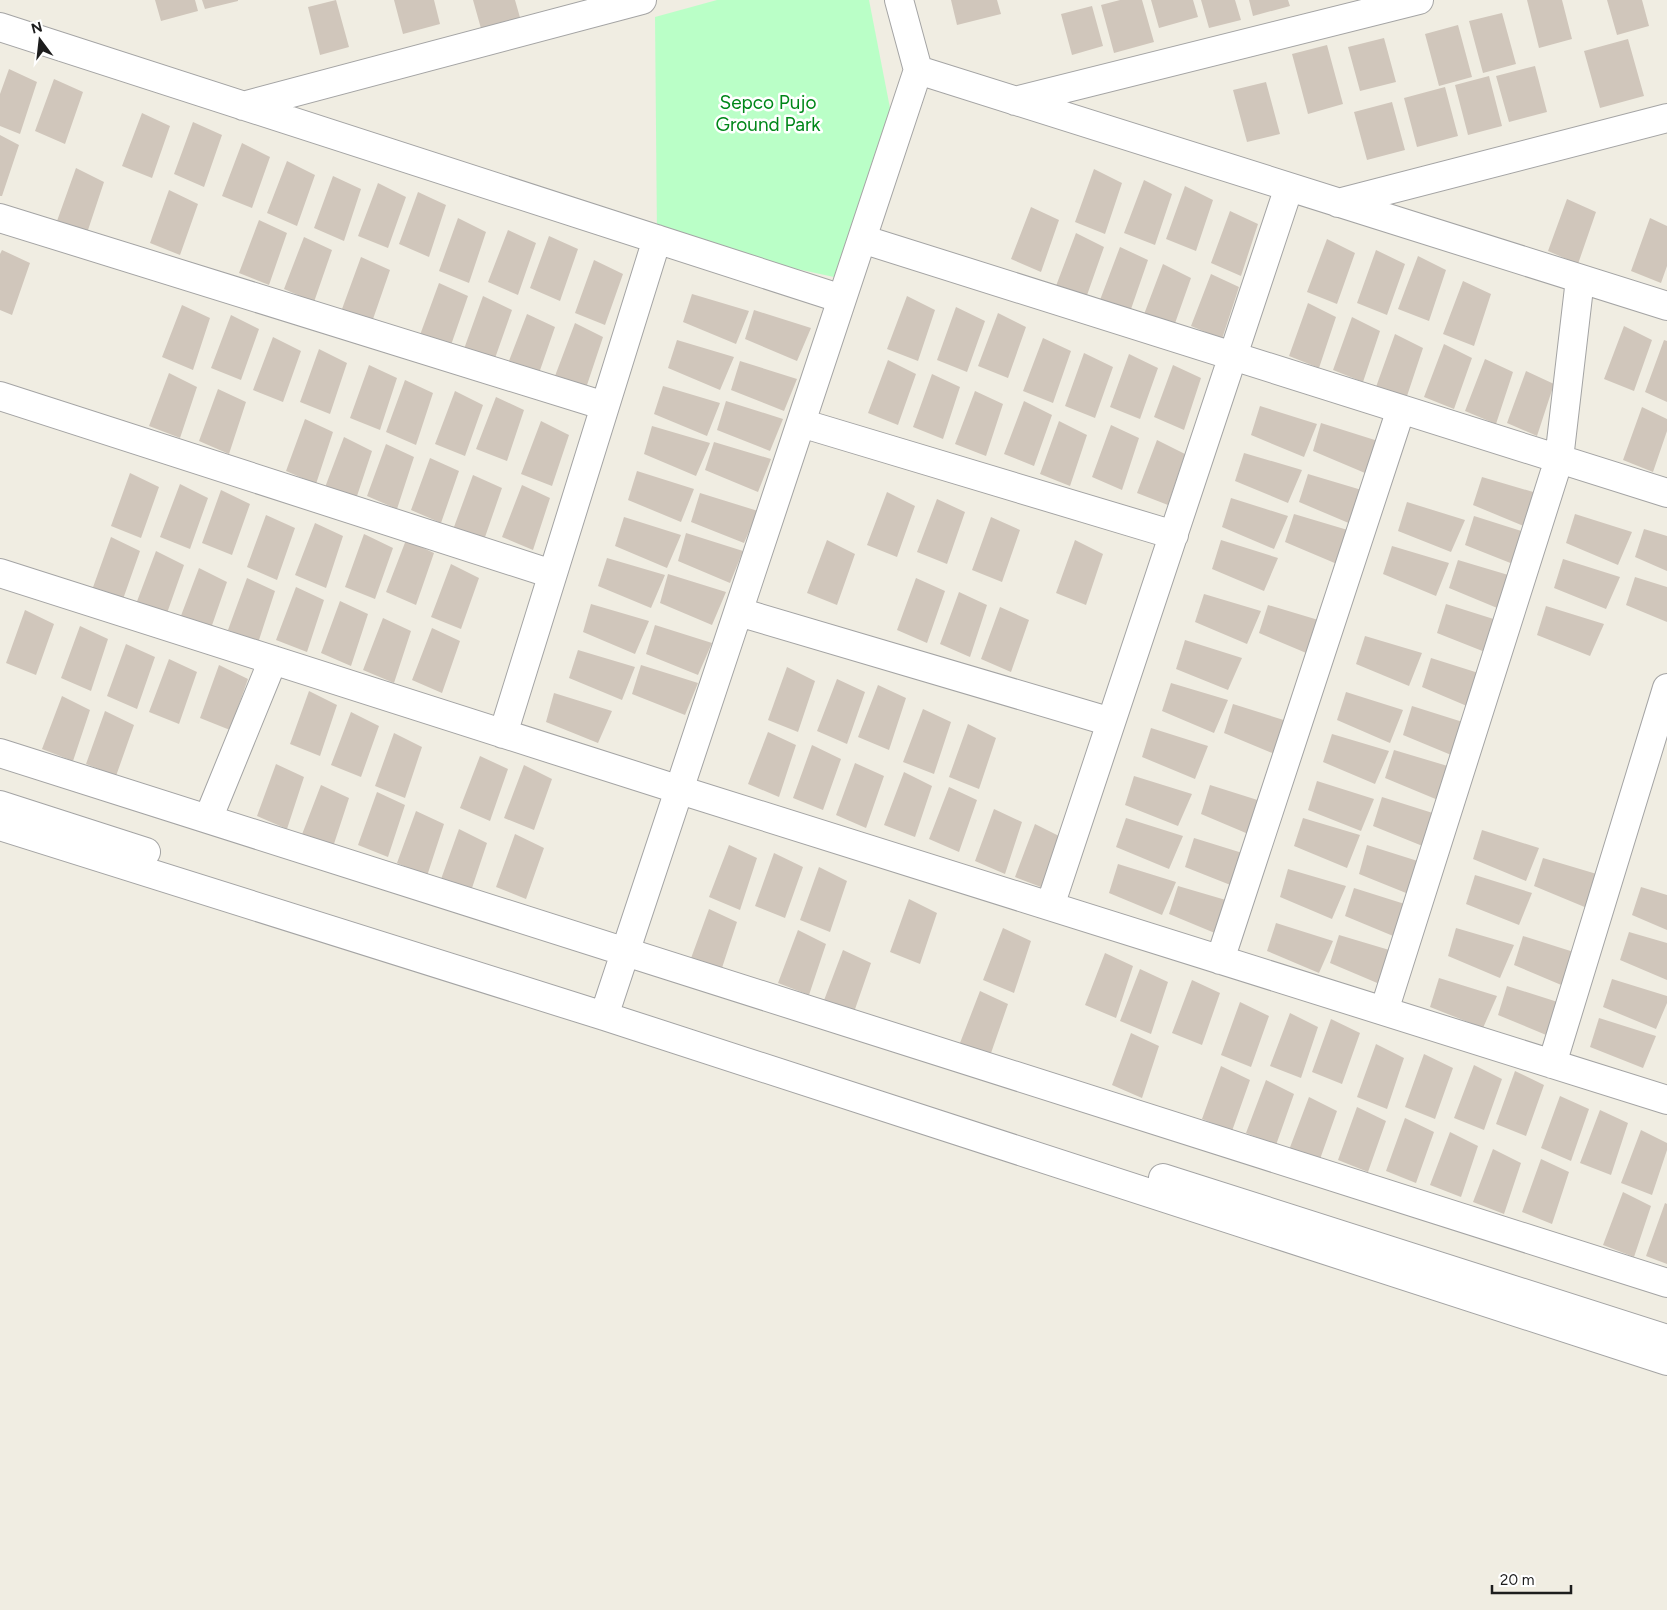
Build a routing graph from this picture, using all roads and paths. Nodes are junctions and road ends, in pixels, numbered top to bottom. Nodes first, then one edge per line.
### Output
1 (642, 0) edge
2 (899, 0) edge
3 (1419, 0) edge
4 (0, 27) edge
5 (918, 70) junction
6 (1015, 101) junction
7 (243, 106) junction
8 (1667, 118) edge
9 (1289, 187) junction
10 (1338, 203) junction
11 (0, 218) edge
12 (657, 239) junction
13 (862, 239) junction
14 (1580, 279) junction
15 (842, 299) junction
16 (1667, 306) edge
17 (1233, 356) junction
18 (0, 396) edge
19 (605, 406) junction
20 (1401, 409) junction
21 (802, 423) junction
22 (1560, 459) junction
23 (1667, 493) edge
24 (1174, 535) junction
25 (0, 573) edge
26 (552, 574) junction
27 (739, 612) junction
28 (273, 660) junction
29 (1667, 688) edge
30 (1111, 722) junction
31 (503, 734) junction
32 (0, 753) edge
33 (680, 790) junction
34 (0, 805) edge
35 (208, 819) junction
36 (0, 826) edge
37 (1050, 906) junction
38 (627, 952) junction
39 (1220, 960) junction
40 (607, 1008) junction
41 (1384, 1011) junction
42 (1552, 1064) junction
43 (1667, 1100) edge
44 (1667, 1283) edge
45 (1667, 1339) edge
46 (1667, 1362) edge

1 - 7 street
2 - 5 street
3 - 6 street
4 - 7 street
5 - 6 street
5 - 13 street
6 - 9 street
7 - 12 street
8 - 10 street
9 - 10 street
9 - 17 street
10 - 14 street
11 - 19 street
12 - 15 street
12 - 19 street
13 - 15 street
13 - 17 street
14 - 16 street
14 - 22 street
15 - 21 street
17 - 20 street
17 - 24 street
18 - 26 street
19 - 26 street
20 - 22 street
20 - 39 street
21 - 24 street
21 - 27 street
22 - 23 street
22 - 41 street
24 - 30 street
25 - 28 street
26 - 31 street
27 - 30 street
27 - 33 street
28 - 31 street
28 - 35 street
29 - 42 street
30 - 37 street
31 - 33 street
32 - 35 street
33 - 37 street
33 - 38 street
34 - 40 street
35 - 38 street
36 - 40 street
37 - 39 street
38 - 40 street
38 - 44 street
39 - 41 street
40 - 45 street
40 - 46 street
41 - 42 street
42 - 43 street

